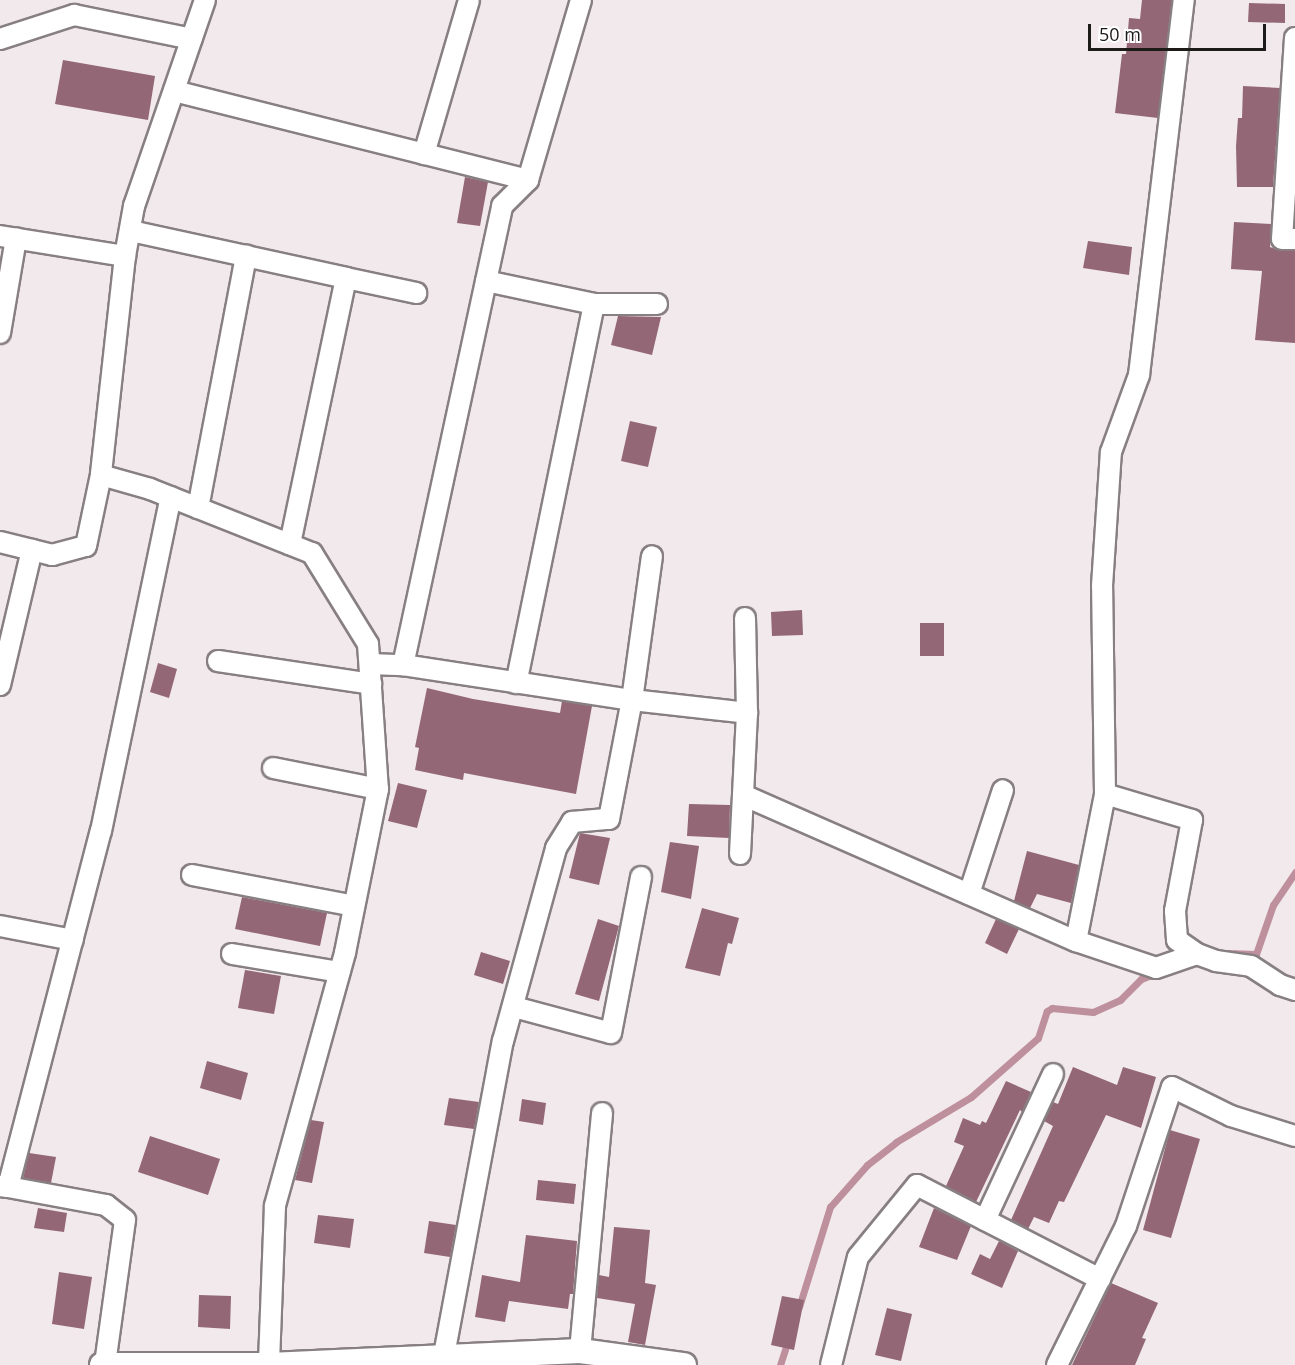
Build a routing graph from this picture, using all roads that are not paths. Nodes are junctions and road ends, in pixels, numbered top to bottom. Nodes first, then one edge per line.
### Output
1 (205, 0) edge
2 (469, 0) edge
3 (581, 0) edge
4 (1184, 0) edge
5 (1295, 38) edge
6 (0, 39) edge
7 (192, 39) junction
8 (174, 91) junction
9 (424, 154) junction
10 (528, 180) junction
11 (131, 231) junction
12 (8, 237) edge
13 (1295, 239) edge
14 (125, 256) junction
15 (246, 256) junction
16 (346, 279) junction
17 (486, 281) junction
18 (416, 293) dead end
19 (594, 304) junction
20 (657, 304) dead end
21 (0, 333) edge
22 (101, 475) junction
23 (171, 497) junction
24 (198, 508) junction
25 (0, 542) edge
26 (290, 544) junction
27 (32, 550) junction
28 (652, 556) dead end
29 (745, 618) dead end
30 (218, 661) dead end
31 (369, 664) junction
32 (403, 664) junction
33 (516, 683) junction
34 (371, 684) junction
35 (0, 686) edge
36 (632, 700) junction
37 (747, 713) junction
38 (273, 768) dead end
39 (378, 789) junction
40 (1003, 790) dead end
41 (1105, 794) junction
42 (743, 795) junction
43 (740, 854) dead end
44 (192, 874) dead end
45 (641, 877) dead end
46 (969, 894) junction
47 (354, 906) junction
48 (0, 926) edge
49 (73, 940) junction
50 (1076, 941) junction
51 (232, 954) dead end
52 (1197, 954) junction
53 (339, 972) junction
54 (1295, 990) edge
55 (514, 1006) junction
56 (1053, 1074) dead end
57 (602, 1113) dead end
58 (1295, 1136) edge
59 (4, 1187) edge
60 (985, 1220) junction
61 (1100, 1279) junction
62 (580, 1351) junction
63 (444, 1355) junction
64 (472, 1360) edge
65 (334, 1363) edge
66 (227, 1364) edge
67 (104, 1365) edge
68 (269, 1365) edge
69 (684, 1365) edge
70 (831, 1365) edge
71 (1057, 1365) edge

1 - 7 street
2 - 9 street
3 - 10 street
4 - 41 street
5 - 13 street
6 - 7 street
7 - 8 street
8 - 9 street
8 - 11 street
9 - 10 street
10 - 17 street
11 - 14 street
11 - 15 street
12 - 14 street
12 - 21 street
14 - 22 street
15 - 16 street
15 - 24 street
16 - 18 street
16 - 26 street
17 - 19 street
17 - 32 street
19 - 20 street
19 - 33 street
22 - 23 street
22 - 27 street
23 - 24 street
23 - 49 street
24 - 26 street
25 - 27 street
26 - 31 street
27 - 35 street
28 - 36 street
29 - 37 street
30 - 34 street
31 - 32 street
31 - 34 street
32 - 33 street
33 - 36 street
34 - 39 street
36 - 37 street
36 - 55 street
37 - 42 street
38 - 39 street
39 - 47 street
40 - 46 street
41 - 50 street
41 - 52 street
42 - 43 street
42 - 46 street
44 - 47 street
45 - 55 street
46 - 50 street
47 - 53 street
48 - 49 street
49 - 59 street
50 - 52 street
51 - 53 street
52 - 54 street
53 - 68 street
55 - 63 street
56 - 60 street
57 - 62 street
58 - 61 street
59 - 67 street
60 - 61 street
60 - 70 street
61 - 71 street
62 - 64 street
62 - 69 street
63 - 64 street
63 - 65 street
65 - 68 street
66 - 67 street
66 - 68 street

